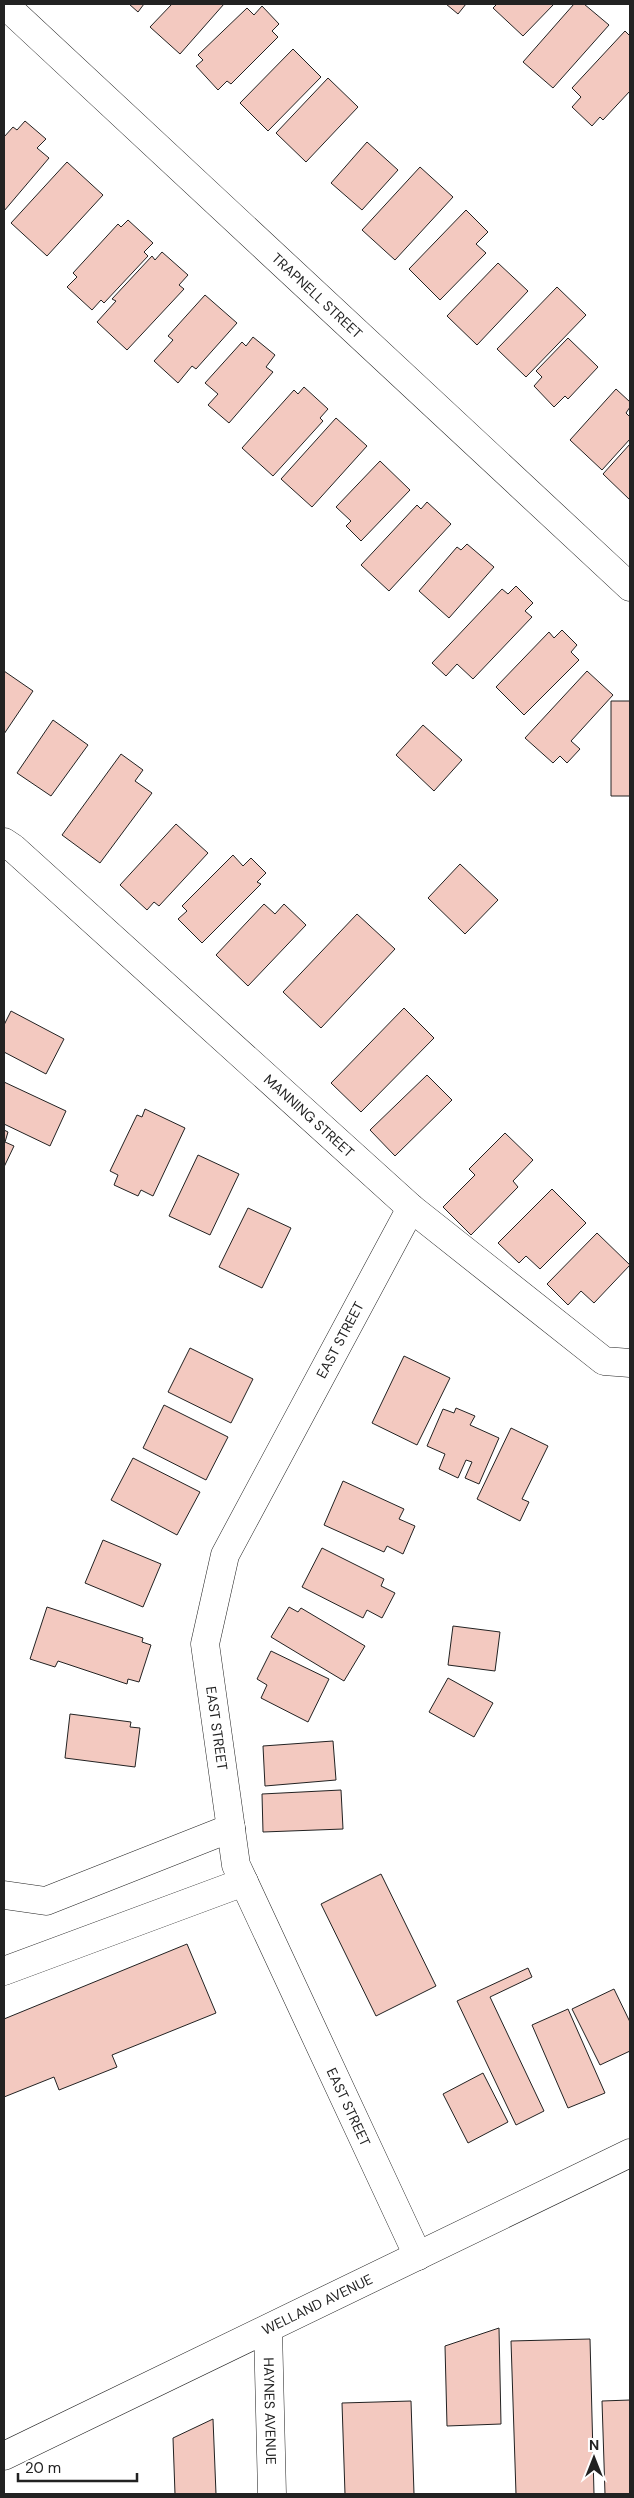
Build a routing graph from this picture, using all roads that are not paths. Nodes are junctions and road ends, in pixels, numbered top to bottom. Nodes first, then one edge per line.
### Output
1 (4, 4) edge
2 (630, 587) edge
3 (7, 852) edge
4 (411, 1208) junction
5 (630, 1363) edge
6 (231, 1828) junction
7 (244, 1882) junction
8 (4, 1896) edge
9 (4, 1971) edge
10 (630, 2153) edge
11 (418, 2256) junction
12 (268, 2329) junction
13 (4, 2456) edge
14 (272, 2494) edge

1 - 2 street, TRAPNELL STREET
3 - 4 street, MANNING STREET
4 - 5 street, MANNING STREET
4 - 6 street, EAST STREET
6 - 7 street, EAST STREET
6 - 8 street
7 - 9 street
7 - 11 street, EAST STREET
10 - 11 street, WELLAND AVENUE
11 - 12 street, WELLAND AVENUE
12 - 13 street, WELLAND AVENUE
12 - 14 street, HAYNES AVENUE

